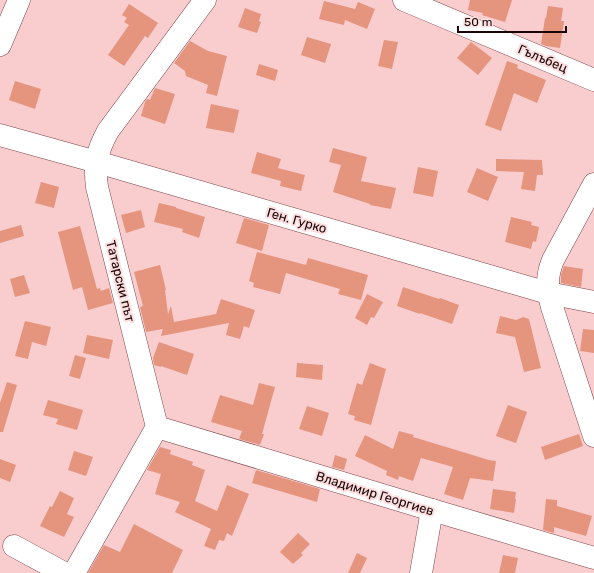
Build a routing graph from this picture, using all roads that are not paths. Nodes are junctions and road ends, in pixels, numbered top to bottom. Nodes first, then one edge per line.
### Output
1 (20, 0) edge
2 (205, 0) edge
3 (404, 0) edge
4 (0, 45) edge
5 (594, 80) edge
6 (0, 135) edge
7 (97, 162) junction
8 (594, 184) edge
9 (548, 293) junction
10 (594, 302) edge
11 (157, 426) junction
12 (594, 436) edge
13 (432, 510) junction
14 (14, 546) dead end
15 (594, 558) edge
16 (64, 573) edge
17 (74, 573) edge
18 (421, 573) edge

1 - 4 street
2 - 7 street, Татарски път
3 - 5 street, Гълъбец
6 - 7 street, Ген. Гурко
7 - 9 street, Ген. Гурко
7 - 11 street, Татарски път
8 - 9 street
9 - 10 street, Ген. Гурко
9 - 12 street
11 - 13 street, Владимир Георгиев
11 - 17 street
13 - 15 street, Владимир Георгиев
13 - 18 street
14 - 16 street

